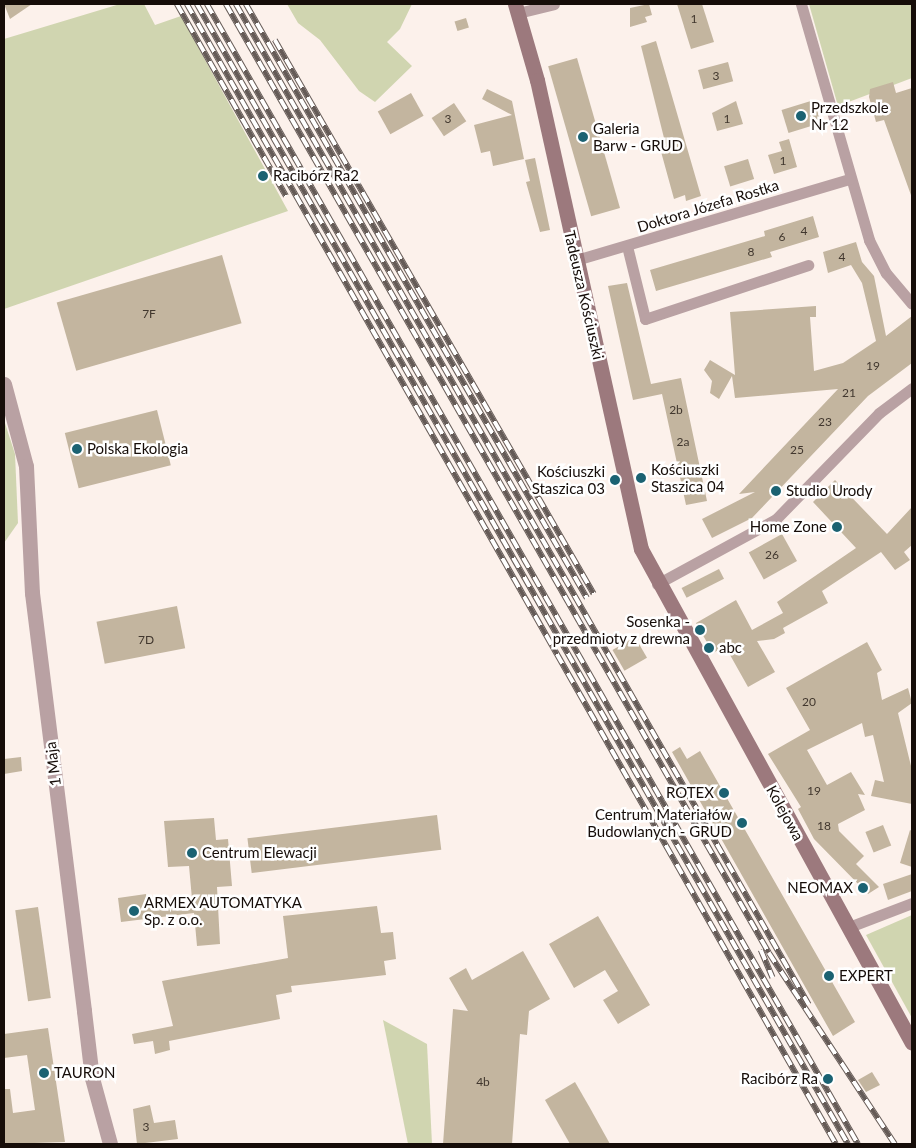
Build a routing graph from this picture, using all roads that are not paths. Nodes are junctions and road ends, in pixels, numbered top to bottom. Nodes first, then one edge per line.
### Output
1 (554, 4) edge
2 (801, 4) edge
3 (517, 9) edge
4 (849, 180) junction
5 (627, 246) junction
6 (576, 260) junction
7 (808, 265) dead end
8 (912, 304) edge
9 (4, 384) edge
10 (912, 388) edge
11 (657, 584) junction
12 (912, 903) edge
13 (850, 927) junction
14 (912, 1043) edge
15 (110, 1144) edge

1 - 3 street
2 - 4 street
3 - 6 main road, Tadeusza Kościuszki
4 - 5 street, Doktora Józefa Rostka
4 - 8 street
5 - 6 street, Doktora Józefa Rostka
5 - 7 street
6 - 11 main road, Tadeusza Kościuszki
9 - 15 street, 1 Maja
10 - 11 street
11 - 13 main road, Kolejowa
12 - 13 street
13 - 14 main road, Kolejowa

